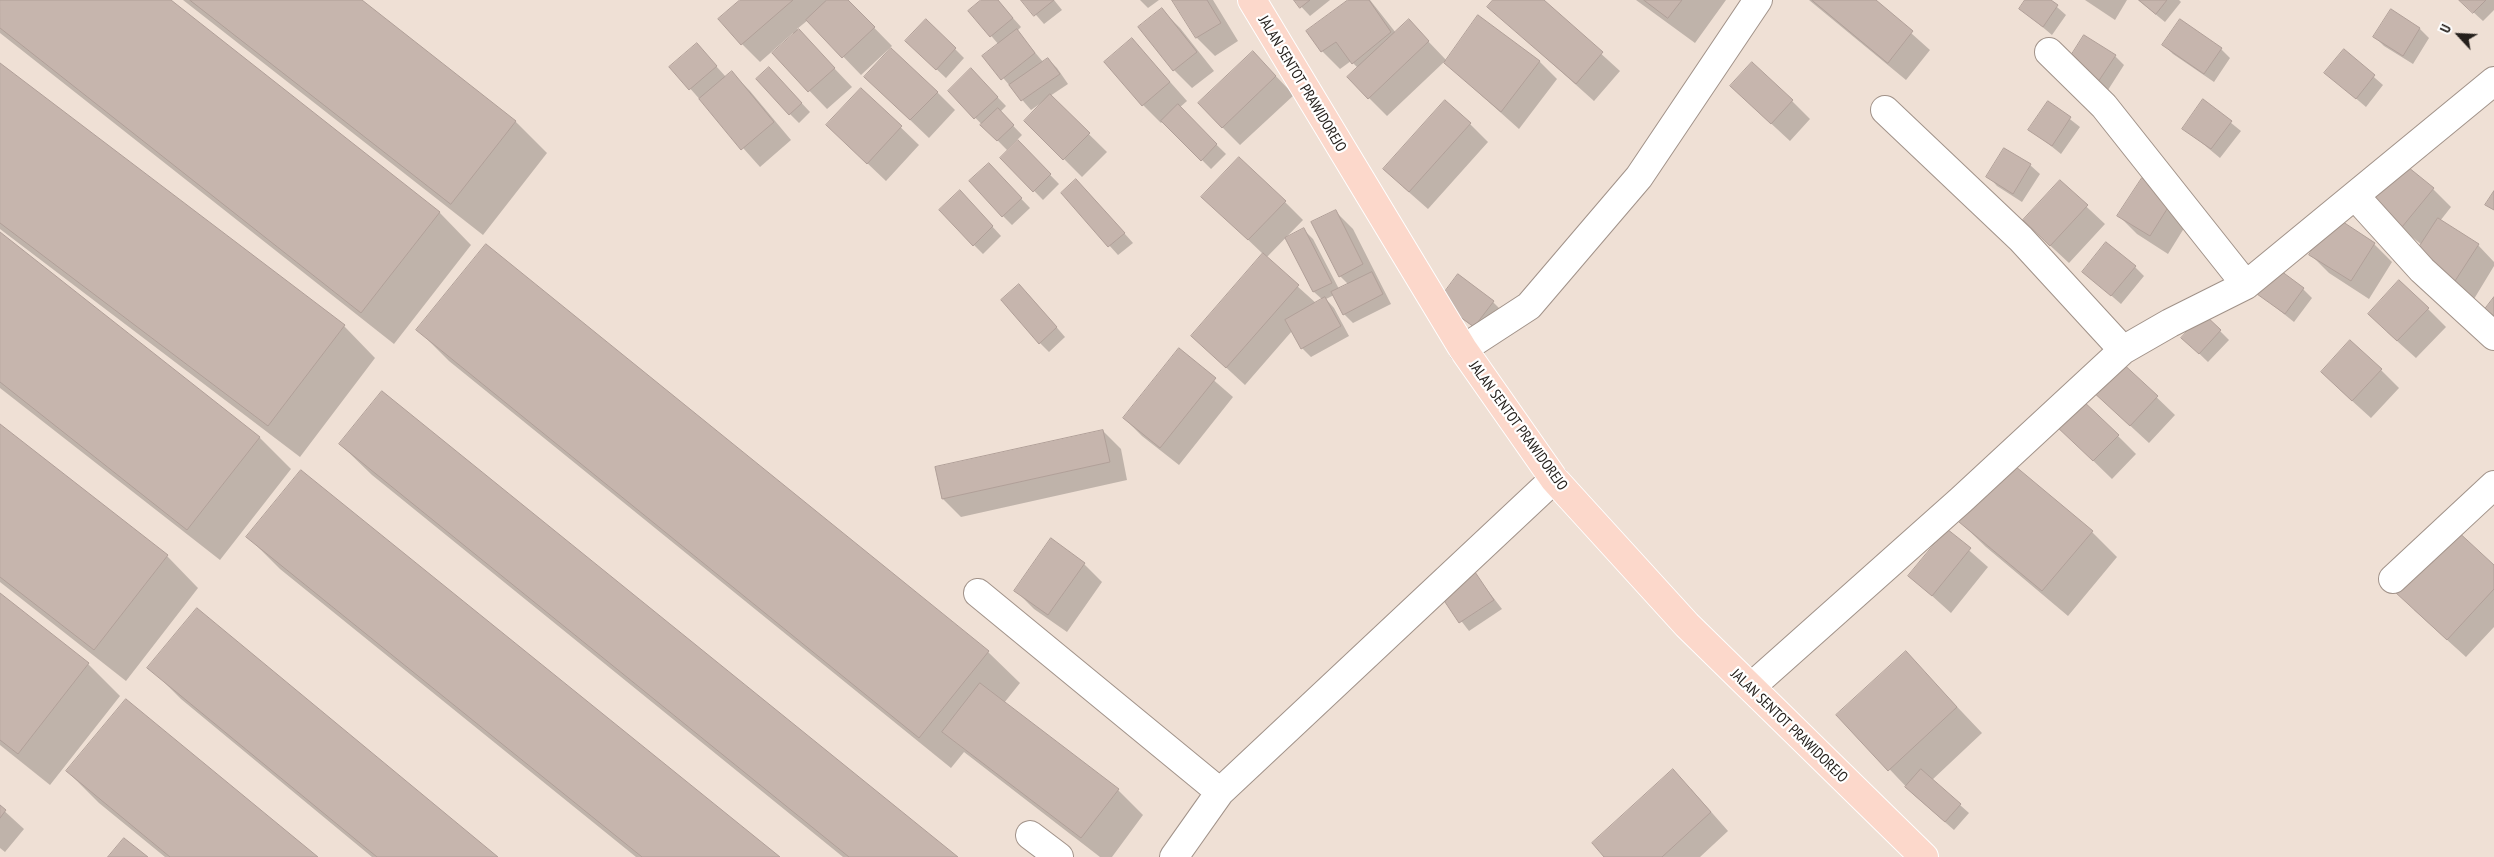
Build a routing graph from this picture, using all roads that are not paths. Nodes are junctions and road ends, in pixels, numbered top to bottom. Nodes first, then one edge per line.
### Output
1 (1252, 0) edge
2 (1758, 0) edge
3 (2049, 52) dead end
4 (2494, 81) edge
5 (1886, 110) dead end
6 (2355, 196) junction
7 (2246, 285) junction
8 (2494, 336) edge
9 (1463, 349) junction
10 (2123, 350) junction
11 (1554, 479) junction
12 (2494, 485) edge
13 (2393, 579) dead end
14 (978, 593) dead end
15 (1750, 688) junction
16 (1220, 792) junction
17 (1030, 835) dead end
18 (1059, 857) edge
19 (1174, 857) edge
20 (1924, 857) edge

1 - 9 main road, JALAN SENTOT PRAWIDOREJO
2 - 9 street
3 - 7 street
4 - 6 street
5 - 10 street
6 - 7 street
6 - 8 street
7 - 10 street
9 - 11 main road, JALAN SENTOT PRAWIDOREJO
10 - 15 street
11 - 15 main road, JALAN SENTOT PRAWIDOREJO
11 - 16 street
12 - 13 street
14 - 16 street
15 - 20 main road, JALAN SENTOT PRAWIDOREJO
16 - 19 street
17 - 18 street

